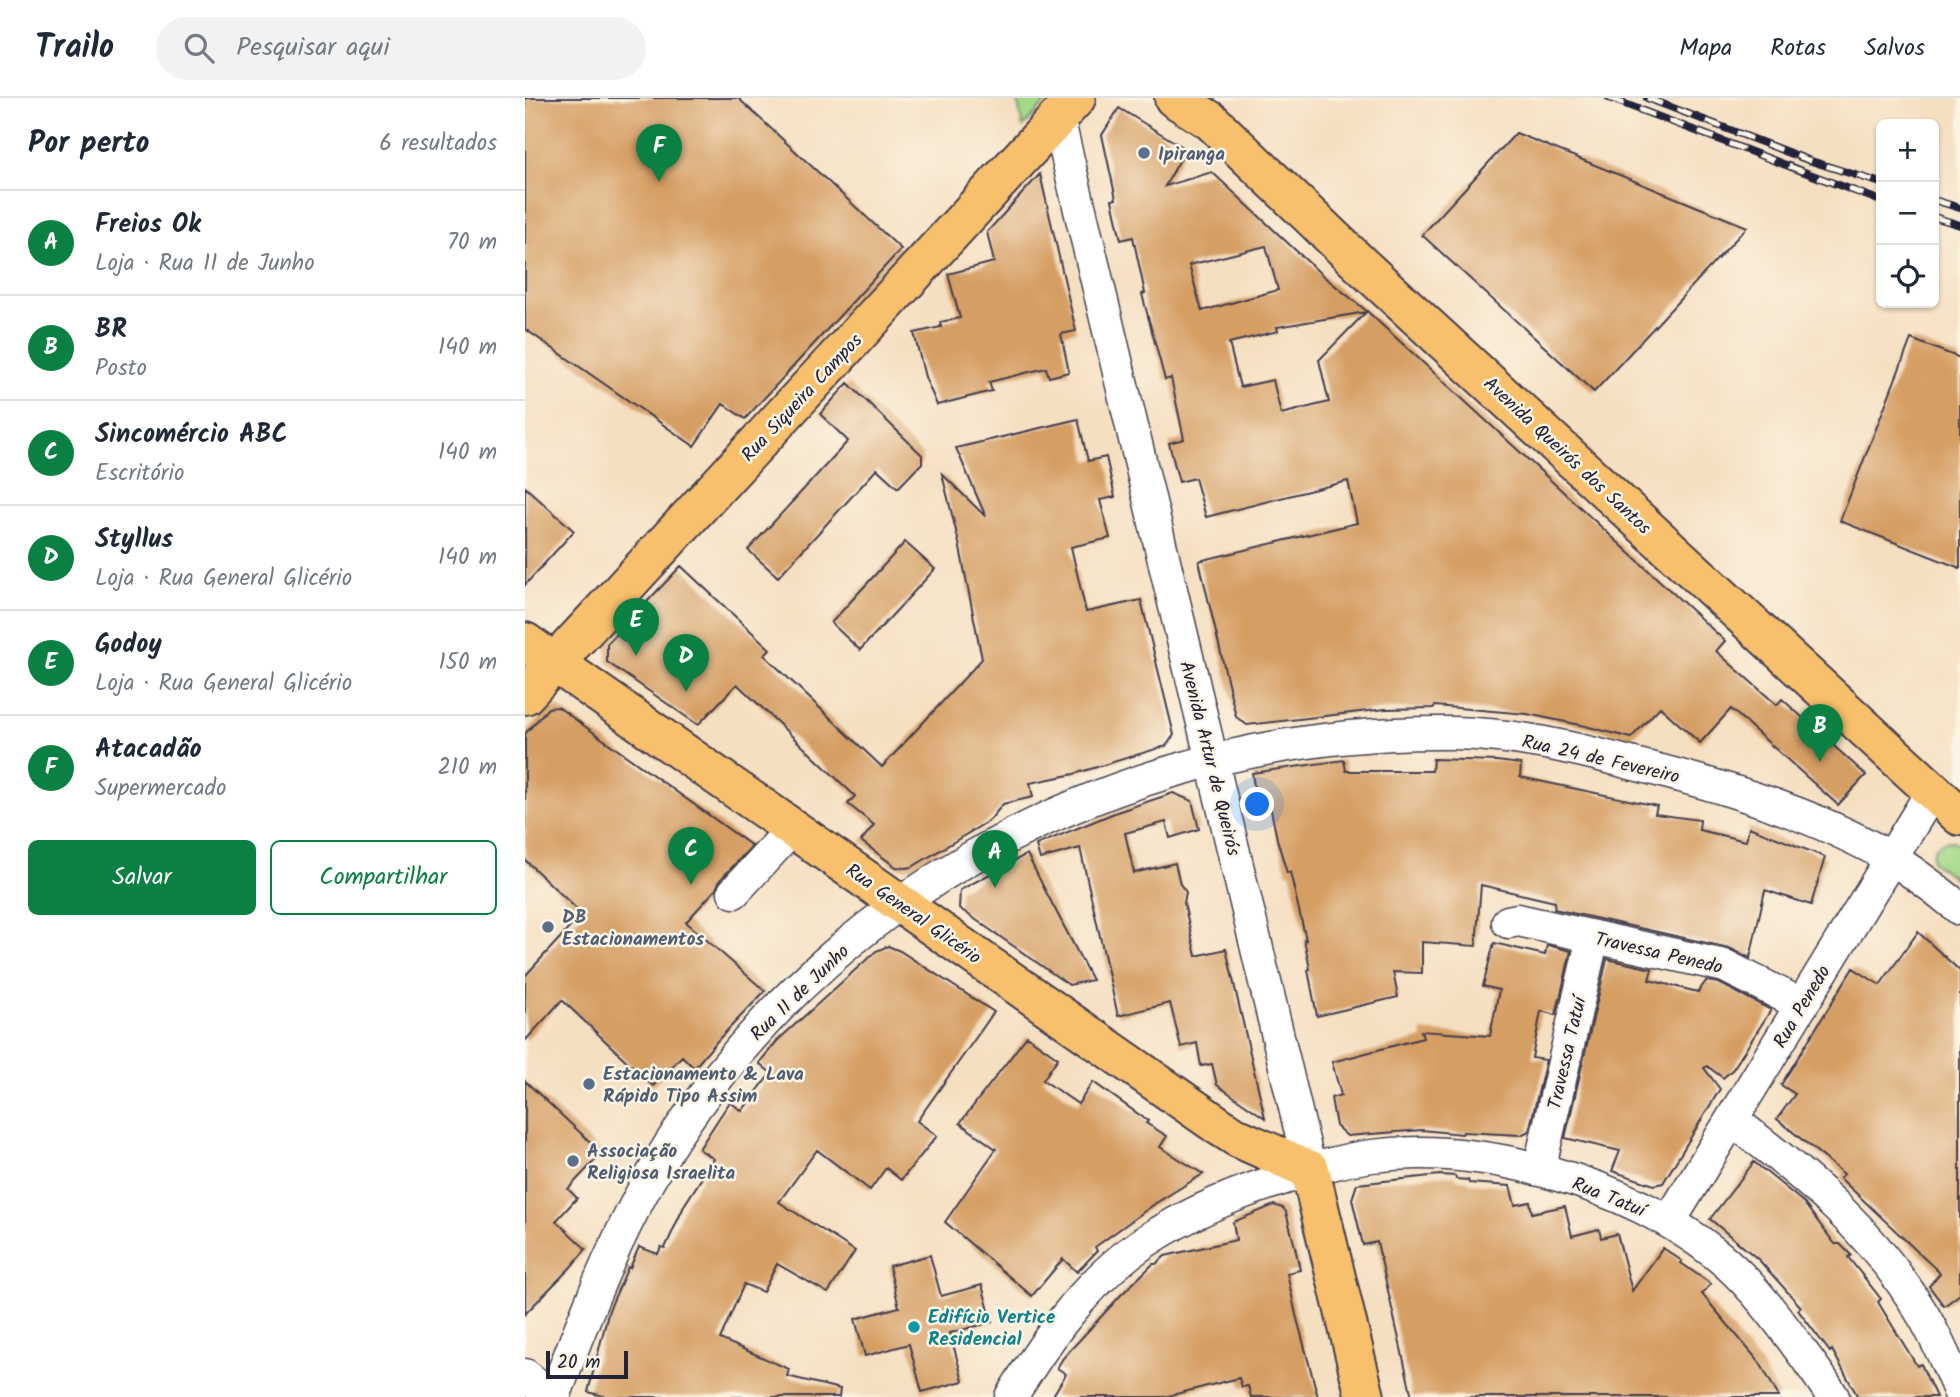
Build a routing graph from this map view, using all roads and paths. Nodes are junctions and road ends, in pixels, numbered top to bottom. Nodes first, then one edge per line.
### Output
1 (1174, 98) edge
2 (1067, 108) edge
3 (540, 653) edge
4 (525, 695) edge
5 (1212, 760) junction
6 (1933, 790) junction
7 (1960, 816) edge
8 (793, 828) junction
9 (1891, 859) junction
10 (734, 892) dead end
11 (900, 903) junction
12 (1960, 909) edge
13 (1508, 922) dead end
14 (1593, 937) junction
15 (1802, 1005) junction
16 (1732, 1120) junction
17 (1310, 1170) junction
18 (1539, 1170) junction
19 (1669, 1222) junction
20 (525, 1375) edge
21 (1960, 1393) edge
22 (553, 1397) edge
23 (1011, 1397) edge
24 (1366, 1397) edge
25 (1833, 1397) edge

1 - 6 main road, Avenida Queirós dos Santos
2 - 3 main road, Rua Siqueira Campos
2 - 5 street, Avenida Artur de Queirós
3 - 4 main road, Rua Siqueira Campos
3 - 8 main road, Rua General Glicério
5 - 9 street, Rua 24 de Fevereiro
5 - 11 street, Rua 11 de Junho
5 - 17 street, Avenida Artur de Queirós
6 - 7 main road, Avenida Queirós dos Santos
6 - 9 street, Rua Penedo
8 - 10 street
8 - 11 main road, Rua General Glicério
9 - 12 street, Rua 24 de Fevereiro
9 - 15 street, Rua Penedo
11 - 17 main road, Rua General Glicério
11 - 22 street, Rua 11 de Junho
13 - 14 street, Travessa Penedo
14 - 15 street, Travessa Penedo
14 - 18 street, Travessa Tatuí
15 - 16 street, Rua Penedo
16 - 19 street, Rua Penedo
16 - 21 street
17 - 18 street, Rua Tatuí
17 - 23 street, Rua Tatuí
17 - 24 main road, Avenida Artur de Queirós
18 - 19 street, Rua Tatuí
19 - 25 street, Rua Tatuí
20 - 22 street

